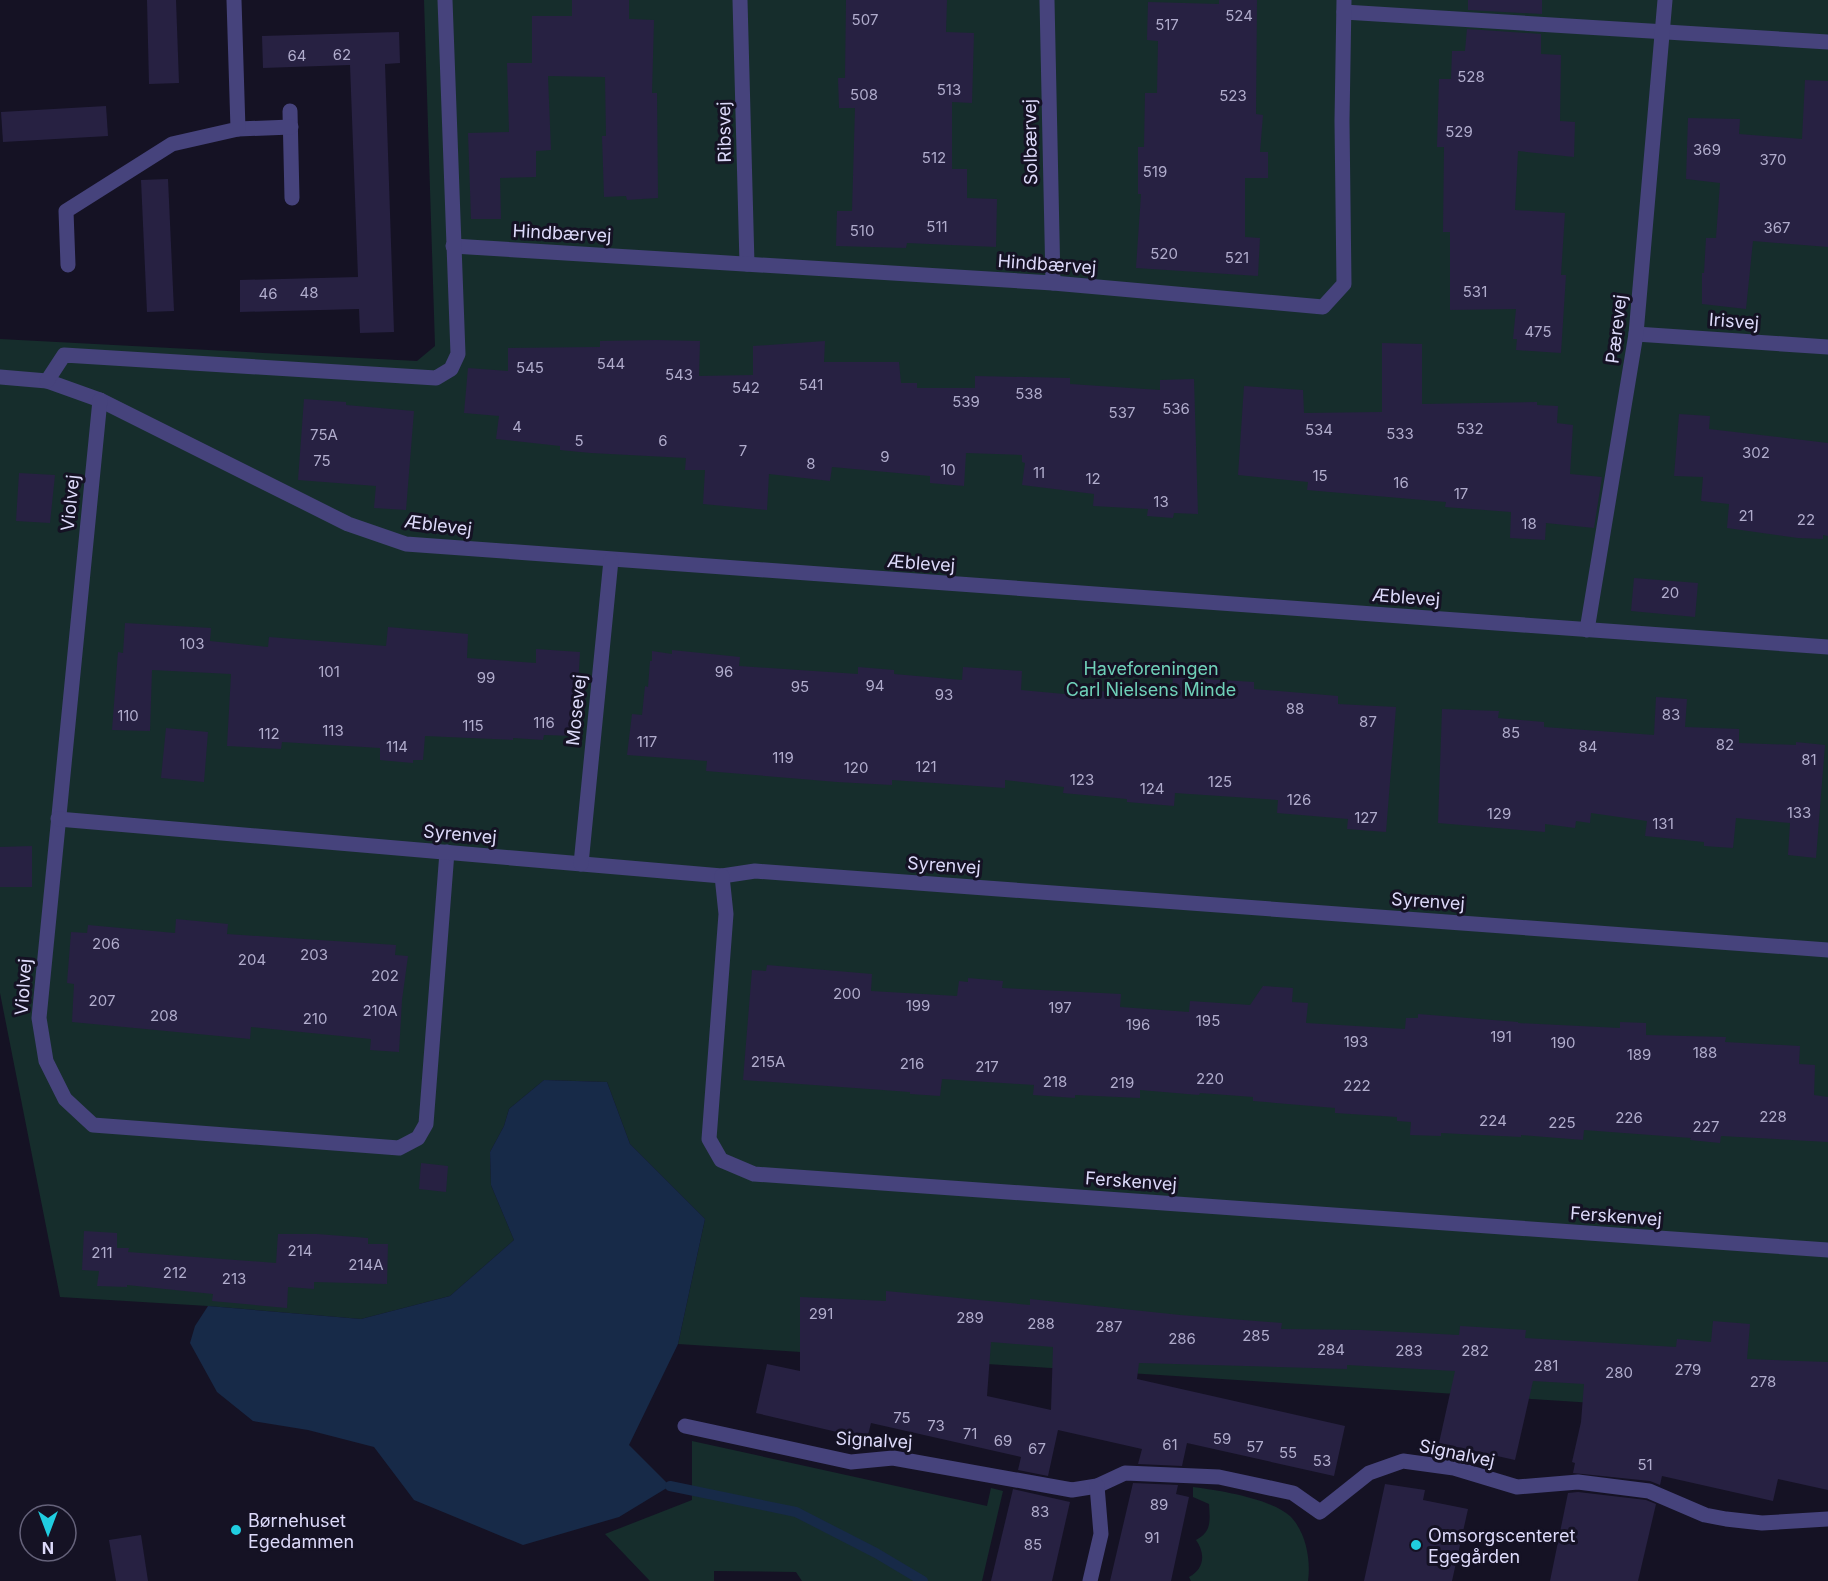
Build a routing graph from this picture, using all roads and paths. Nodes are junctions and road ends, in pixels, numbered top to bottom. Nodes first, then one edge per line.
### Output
1 (234, 0) edge
2 (445, 0) edge
3 (740, 0) edge
4 (1047, 0) edge
5 (1665, 0) edge
6 (1344, 6) edge
7 (1662, 31) junction
8 (1828, 42) edge
9 (290, 111) dead end
10 (291, 128) junction
11 (238, 129) junction
12 (292, 198) dead end
13 (453, 246) junction
14 (747, 264) junction
15 (68, 265) dead end
16 (1053, 283) junction
17 (1636, 334) junction
18 (1828, 347) edge
19 (0, 377) edge
20 (47, 381) junction
21 (100, 400) junction
22 (611, 560) junction
23 (1587, 630) junction
24 (1828, 647) edge
25 (58, 819) junction
26 (447, 852) junction
27 (581, 864) junction
28 (722, 876) junction
29 (1828, 950) edge
30 (1828, 1250) edge
31 (685, 1426) dead end
32 (1097, 1486) junction
33 (1828, 1520) edge
34 (1090, 1581) edge

1 - 11 street
2 - 13 street
3 - 14 street, Ribsvej
4 - 16 street, Solbærvej
5 - 7 street, Pærevej
6 - 7 street
6 - 16 street, Hindbærvej
7 - 8 street
7 - 17 street, Pærevej
9 - 10 street
10 - 11 street
10 - 12 street
11 - 15 street
13 - 14 street, Hindbærvej
13 - 20 street
14 - 16 street, Hindbærvej
17 - 18 street, Irisvej
17 - 23 street, Pærevej
19 - 20 street
20 - 21 street, Æblevej
21 - 22 street, Æblevej
21 - 25 street, Violvej
22 - 23 street, Æblevej
22 - 27 street, Mosevej
23 - 24 street, Æblevej
25 - 26 street, Syrenvej
25 - 26 street, Violvej
26 - 27 street, Syrenvej
27 - 28 street, Syrenvej
28 - 29 street, Syrenvej
28 - 30 street, Ferskenvej
31 - 32 street, Signalvej
32 - 33 street, Signalvej
32 - 34 street

